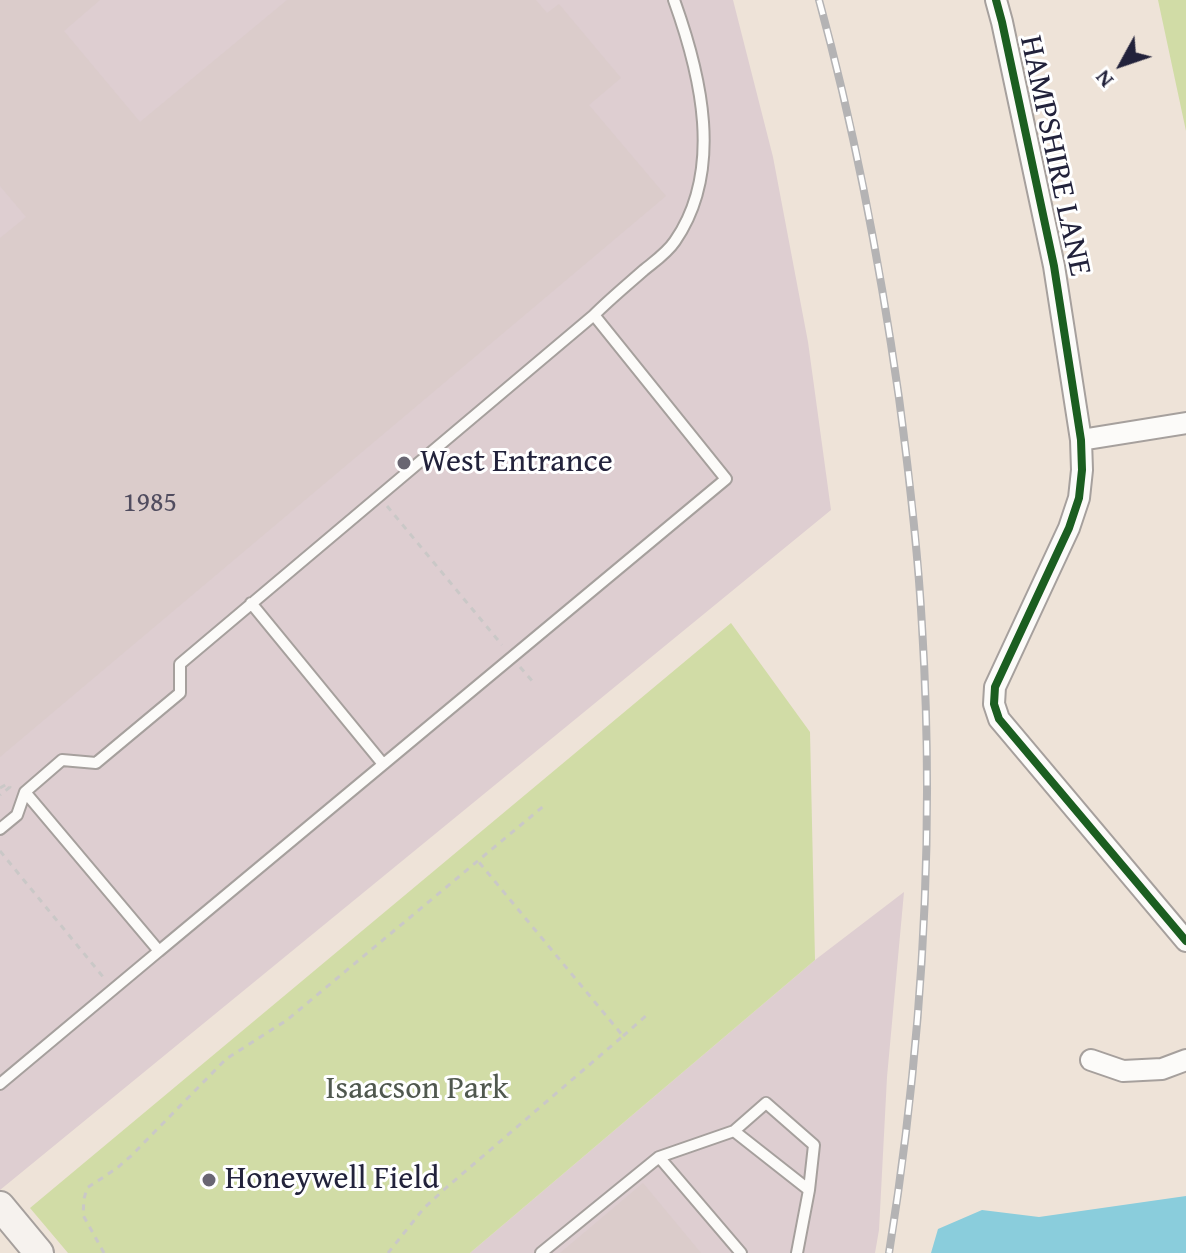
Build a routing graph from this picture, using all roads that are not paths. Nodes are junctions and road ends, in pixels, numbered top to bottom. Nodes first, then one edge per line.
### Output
1 (674, 0) edge
2 (996, 0) edge
3 (594, 315) junction
4 (1186, 423) edge
5 (1081, 440) junction
6 (251, 603) junction
7 (383, 764) junction
8 (25, 792) junction
9 (0, 829) edge
10 (1186, 941) edge
11 (159, 951) junction
12 (1091, 1060) dead end
13 (1186, 1060) edge
14 (0, 1084) edge
15 (734, 1131) junction
16 (659, 1157) junction
17 (809, 1190) junction
18 (0, 1206) edge
19 (39, 1253) edge
20 (541, 1253) edge
21 (741, 1253) edge
22 (797, 1253) edge

1 - 3 lane
2 - 5 street, HAMPSHIRE LANE
3 - 6 lane
3 - 7 lane
4 - 5 street
5 - 10 street, HAMPSHIRE LANE
6 - 7 lane
6 - 8 lane
7 - 11 lane
8 - 9 lane
8 - 11 lane
11 - 14 lane
12 - 13 street
15 - 16 lane
15 - 17 lane
15 - 17 lane
16 - 20 lane
16 - 21 lane
17 - 22 lane
18 - 19 street

